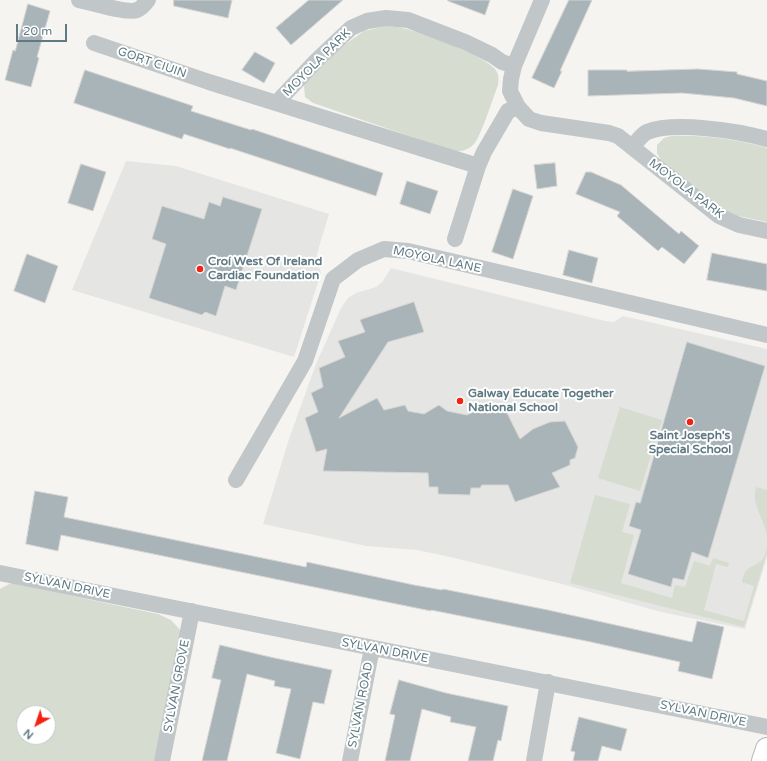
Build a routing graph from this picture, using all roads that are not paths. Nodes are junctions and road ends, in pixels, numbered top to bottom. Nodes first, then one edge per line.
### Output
1 (78, 0) edge
2 (148, 0) edge
3 (542, 0) edge
4 (94, 43) dead end
5 (514, 66) junction
6 (209, 82) joint
7 (278, 103) junction
8 (518, 107) junction
9 (767, 139) edge
10 (632, 147) junction
11 (478, 166) junction
12 (767, 231) edge
13 (455, 239) dead end
14 (767, 335) edge
15 (236, 480) dead end
16 (2, 573) edge
17 (192, 612) junction
18 (372, 648) junction
19 (548, 682) junction
20 (767, 727) edge
21 (767, 749) edge
22 (162, 761) edge
23 (350, 761) edge
24 (534, 761) edge
25 (763, 761) edge

1 - 2 street
3 - 5 street, MOYOLA PARK
4 - 6 street, GORT CIUIN
5 - 7 street, MOYOLA PARK
5 - 8 street, MOYOLA PARK
6 - 7 street, MOYOLA PARK
7 - 11 street, MOYOLA PARK
8 - 10 street, MOYOLA PARK
8 - 11 street
9 - 10 street
10 - 12 street, MOYOLA PARK
11 - 13 street
14 - 15 street, MOYOLA LANE
16 - 17 street, SYLVAN DRIVE
17 - 18 street, SYLVAN DRIVE
17 - 22 street, SYLVAN GROVE
18 - 19 street, SYLVAN DRIVE
18 - 23 street, SYLVAN ROAD
19 - 20 street, SYLVAN DRIVE
19 - 24 street
21 - 25 main road

